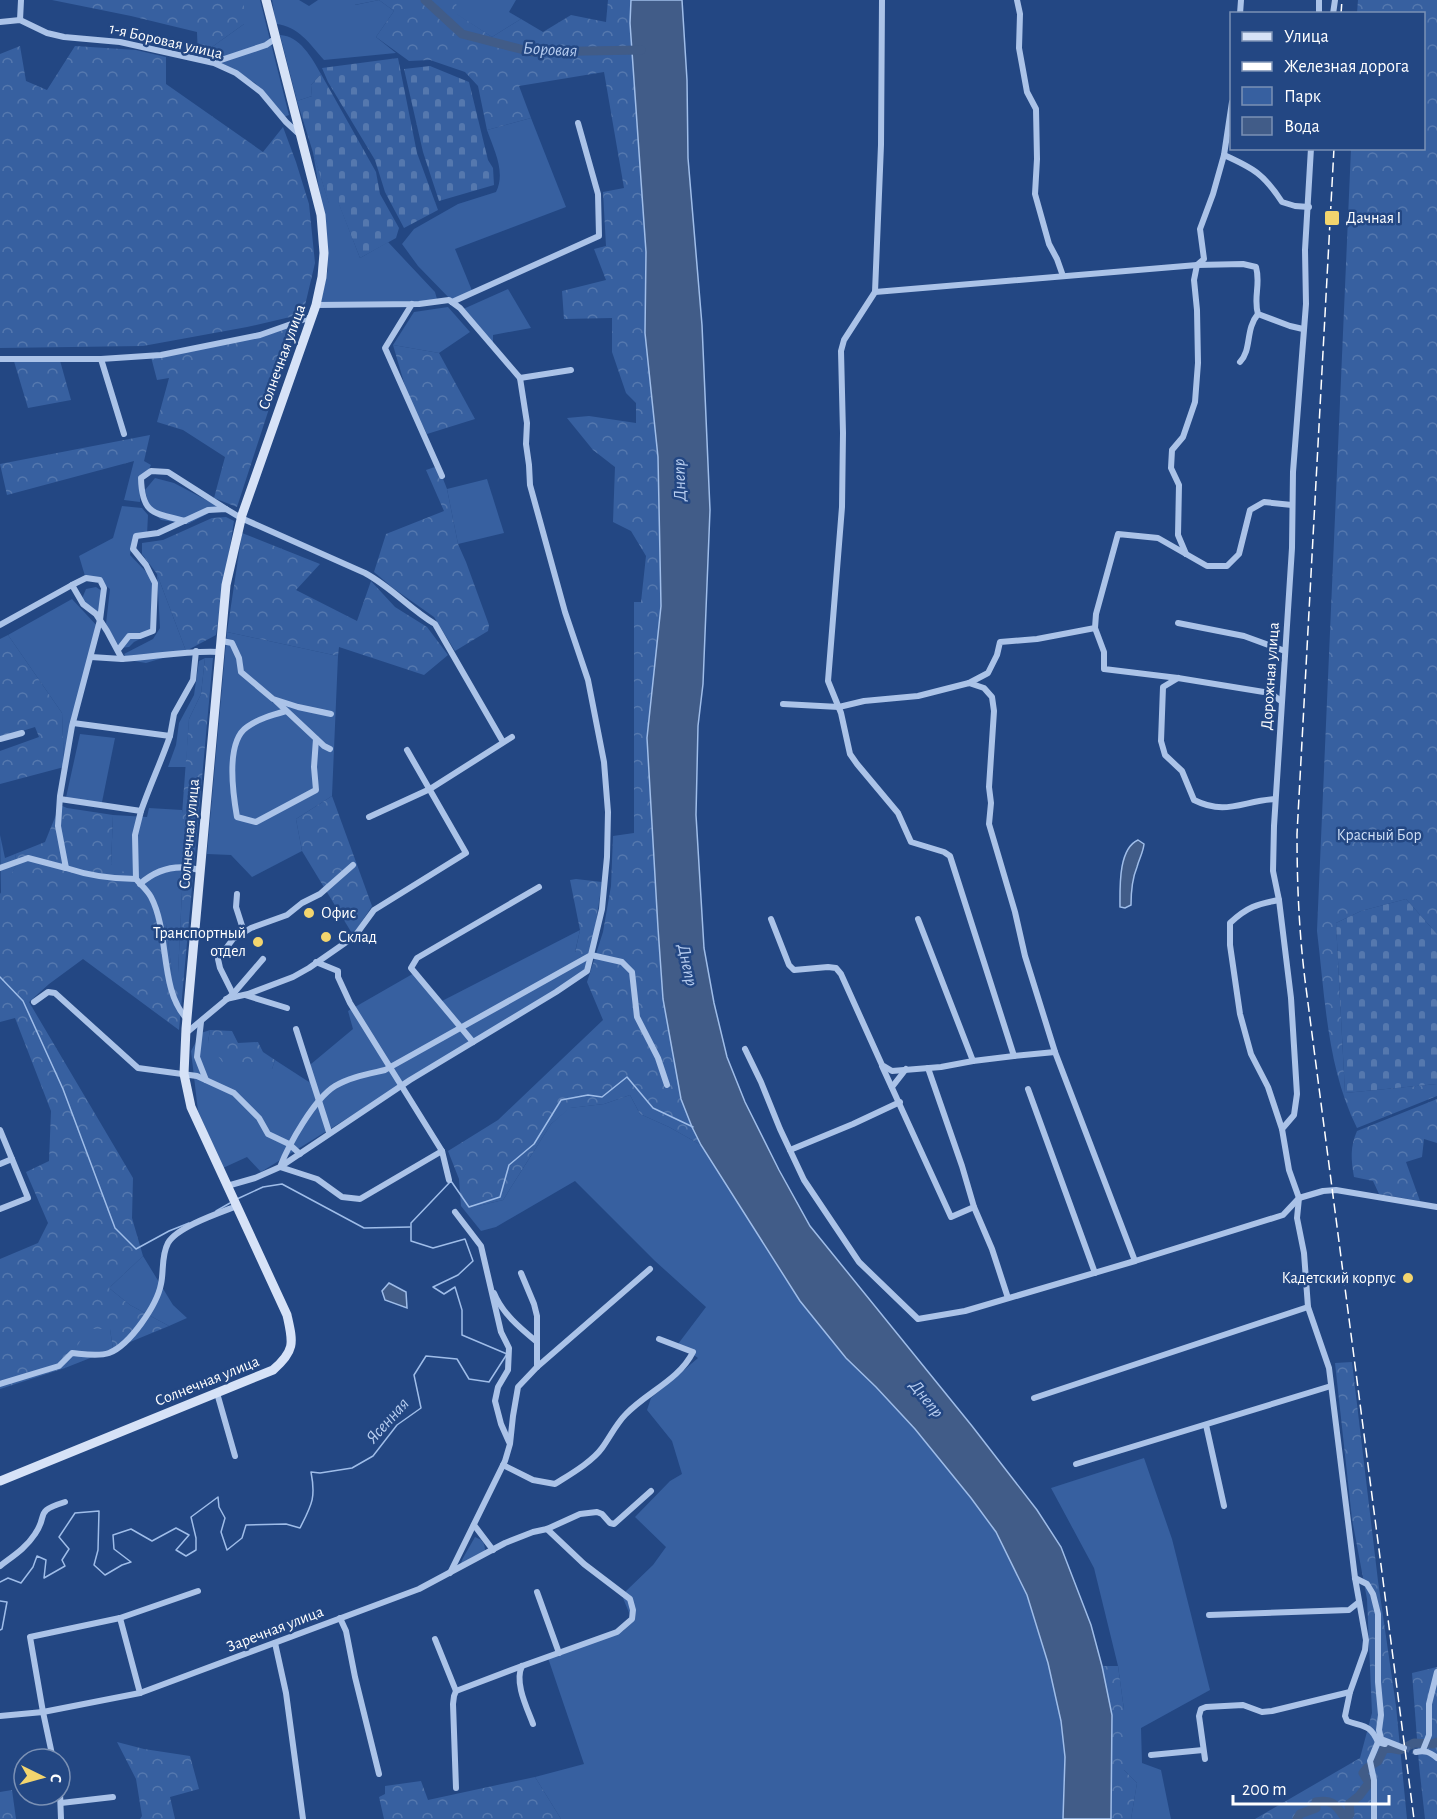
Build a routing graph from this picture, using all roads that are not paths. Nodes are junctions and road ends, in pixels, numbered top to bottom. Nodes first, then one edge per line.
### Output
1 (21, 0) edge
2 (266, 0) edge
3 (882, 0) edge
4 (1017, 0) edge
5 (1319, 0) edge
6 (1319, 11) edge
7 (20, 20) junction
8 (0, 22) edge
9 (276, 38) junction
10 (214, 63) junction
11 (1230, 115) edge
12 (578, 123) dead end
13 (302, 137) junction
14 (1311, 150) edge
15 (1224, 155) junction
16 (1309, 207) junction
17 (1197, 265) junction
18 (1063, 276) junction
19 (875, 292) junction
20 (452, 302) junction
21 (412, 304) junction
22 (316, 305) junction
23 (1258, 314) junction
24 (311, 317) junction
25 (1303, 329) junction
26 (0, 359) edge
27 (101, 359) junction
28 (1240, 362) dead end
29 (571, 370) dead end
30 (520, 378) junction
31 (124, 434) dead end
32 (442, 476) dead end
33 (1292, 505) junction
34 (226, 509) junction
35 (241, 518) junction
36 (184, 521) junction
37 (1186, 555) junction
38 (72, 585) junction
39 (100, 620) junction
40 (1178, 623) dead end
41 (0, 625) edge
42 (1095, 628) junction
43 (222, 641) junction
44 (118, 650) junction
45 (196, 651) junction
46 (1285, 651) junction
47 (220, 652) junction
48 (92, 657) junction
49 (122, 658) junction
50 (1178, 678) junction
51 (969, 683) junction
52 (273, 699) junction
53 (1281, 701) junction
54 (783, 704) dead end
55 (839, 707) junction
56 (286, 711) junction
57 (331, 714) dead end
58 (73, 723) junction
59 (22, 733) dead end
60 (170, 736) junction
61 (512, 737) dead end
62 (0, 739) edge
63 (316, 739) junction
64 (503, 742) junction
65 (330, 749) dead end
66 (407, 750) dead end
67 (430, 789) junction
68 (60, 799) junction
69 (1275, 799) junction
70 (141, 811) junction
71 (369, 817) dead end
72 (353, 865) dead end
73 (0, 868) edge
74 (66, 868) junction
75 (200, 870) junction
76 (138, 881) junction
77 (539, 887) dead end
78 (237, 894) dead end
79 (1279, 900) junction
80 (771, 919) dead end
81 (918, 919) dead end
82 (244, 932) junction
83 (591, 955) junction
84 (263, 959) dead end
85 (316, 962) junction
86 (233, 994) junction
87 (244, 995) junction
88 (226, 999) junction
89 (34, 1002) dead end
90 (287, 1008) dead end
91 (187, 1019) junction
92 (201, 1021) junction
93 (296, 1029) dead end
94 (461, 1029) junction
95 (185, 1034) junction
96 (473, 1042) junction
97 (745, 1049) dead end
98 (1055, 1052) junction
99 (1014, 1056) junction
100 (972, 1061) junction
101 (882, 1065) junction
102 (390, 1066) junction
103 (928, 1068) junction
104 (906, 1069) junction
105 (184, 1074) junction
106 (206, 1080) junction
107 (667, 1085) dead end
108 (401, 1086) junction
109 (892, 1087) junction
110 (1028, 1089) dead end
111 (319, 1102) junction
112 (900, 1102) junction
113 (1282, 1129) junction
114 (0, 1130) edge
115 (329, 1132) junction
116 (289, 1144) junction
117 (790, 1150) junction
118 (442, 1151) junction
119 (300, 1154) junction
120 (12, 1159) junction
121 (0, 1164) edge
122 (280, 1167) junction
123 (449, 1180) dead end
124 (227, 1186) junction
125 (1299, 1198) junction
126 (237, 1206) junction
127 (974, 1207) junction
128 (1437, 1207) edge
129 (0, 1209) edge
130 (455, 1212) dead end
131 (1135, 1261) junction
132 (650, 1269) dead end
133 (1095, 1273) junction
134 (521, 1274) dead end
135 (488, 1278) junction
136 (1008, 1298) junction
137 (1308, 1308) junction
138 (658, 1339) dead end
139 (537, 1342) junction
140 (537, 1367) junction
141 (0, 1384) edge
142 (1331, 1386) junction
143 (217, 1393) junction
144 (1034, 1398) dead end
145 (1206, 1425) junction
146 (510, 1444) junction
147 (235, 1456) dead end
148 (1076, 1464) dead end
149 (503, 1465) junction
150 (0, 1481) edge
151 (651, 1491) dead end
152 (65, 1502) dead end
153 (1224, 1506) dead end
154 (474, 1525) junction
155 (547, 1529) junction
156 (493, 1550) junction
157 (0, 1566) edge
158 (450, 1574) junction
159 (1355, 1578) junction
160 (198, 1591) dead end
161 (537, 1592) dead end
162 (1359, 1602) junction
163 (1209, 1615) dead end
164 (120, 1618) junction
165 (340, 1618) junction
166 (435, 1638) dead end
167 (275, 1643) junction
168 (559, 1653) junction
169 (522, 1665) junction
170 (1437, 1672) edge
171 (456, 1691) junction
172 (1350, 1692) junction
173 (140, 1693) junction
174 (43, 1712) junction
175 (0, 1716) edge
176 (533, 1724) dead end
177 (1378, 1742) junction
178 (1390, 1743) junction
179 (50, 1747) edge
180 (1404, 1748) tunnel mouth
181 (1203, 1749) junction
182 (1423, 1750) junction
183 (1416, 1752) tunnel mouth
184 (1151, 1755) dead end
185 (1437, 1758) edge
186 (1204, 1759) dead end
187 (379, 1774) dead end
188 (456, 1788) dead end
189 (113, 1797) dead end
190 (72, 1802) edge
191 (303, 1819) edge
192 (1374, 1819) edge

1 - 7 street
2 - 9 street, Солнечная улица
3 - 19 street
4 - 18 street
5 - 6 street
7 - 8 street
7 - 10 street, 1-я Боровая улица
9 - 10 street
9 - 13 street, Солнечная улица
10 - 13 street, 1-я Боровая улица
11 - 15 street
12 - 20 street
13 - 22 street, Солнечная улица
14 - 16 street, Дорожная улица
15 - 16 street
15 - 17 street
16 - 25 street, Дорожная улица
17 - 18 street
17 - 23 street
17 - 37 street
18 - 19 street
19 - 55 street
20 - 21 street
20 - 30 street
21 - 22 street
21 - 32 street
22 - 24 street, Солнечная улица
23 - 25 street
23 - 28 street
24 - 27 street
24 - 35 street, Солнечная улица
25 - 33 street, Дорожная улица
26 - 27 street
27 - 31 street
29 - 30 street
30 - 83 street
33 - 37 street
33 - 46 street, Дорожная улица
34 - 35 street
34 - 36 street
34 - 36 street
35 - 43 street, Солнечная улица
35 - 64 street
36 - 44 street
37 - 42 street
38 - 39 street
38 - 39 street
38 - 41 street
39 - 44 street
39 - 48 street
40 - 46 street
42 - 50 street
42 - 51 street
43 - 47 street, Солнечная улица
43 - 52 street
44 - 49 street
45 - 47 street
45 - 49 street
45 - 60 street
46 - 53 street, Дорожная улица
47 - 75 street, Солнечная улица
48 - 49 street
48 - 58 street
50 - 53 street
50 - 69 street
51 - 55 street
51 - 98 street
52 - 56 street
52 - 57 street
53 - 69 street, Дорожная улица
54 - 55 street
55 - 99 street
56 - 63 street
56 - 63 street
58 - 60 street
58 - 68 street
59 - 62 street
60 - 70 street
61 - 64 street
63 - 65 street
64 - 67 street
66 - 67 street
67 - 71 street
67 - 85 street
68 - 70 street
68 - 74 street
69 - 79 street, Дорожная улица
70 - 76 street
72 - 82 street
73 - 74 street
74 - 76 street
75 - 76 street
75 - 91 street, Солнечная улица
76 - 91 street
77 - 94 street
78 - 82 street
79 - 113 street, Дорожная улица
79 - 113 street
80 - 101 street
81 - 100 street
82 - 86 street
83 - 94 street
83 - 96 street
83 - 107 street
84 - 86 street
85 - 87 street
85 - 102 street
86 - 88 street
87 - 88 street
87 - 90 street
88 - 92 street
89 - 105 street
91 - 95 street, Солнечная улица
92 - 95 street
92 - 106 street
93 - 111 street
94 - 96 street
94 - 102 street
95 - 105 street, Солнечная улица
96 - 108 street
97 - 117 street
98 - 99 street
98 - 131 street
99 - 100 street
100 - 103 street
101 - 104 street
101 - 109 street
102 - 108 street
102 - 111 street
103 - 104 street
103 - 127 street
104 - 109 street
105 - 106 street
105 - 124 street, Солнечная улица
106 - 116 street
108 - 115 street
108 - 118 street
109 - 112 street
110 - 133 street
111 - 115 street
111 - 116 street
112 - 117 street
112 - 127 street
113 - 125 street
114 - 120 street
115 - 119 street
116 - 119 street
116 - 122 street
117 - 136 street
118 - 122 street
118 - 123 street
119 - 122 street
120 - 121 street
120 - 129 street
122 - 124 street
124 - 126 street, Солнечная улица
125 - 128 street
125 - 131 street
125 - 137 street
126 - 141 street
126 - 143 street, Солнечная улица
127 - 136 street
130 - 135 street
131 - 133 street
132 - 140 street
133 - 136 street
134 - 139 street
135 - 139 street
135 - 146 street
137 - 142 street
137 - 144 street
138 - 149 street
139 - 140 street
140 - 146 street
142 - 145 street
142 - 159 street
143 - 147 street
143 - 150 street, Солнечная улица
145 - 148 street
145 - 153 street
146 - 149 street
149 - 154 street
151 - 155 street, Заречная улица
152 - 157 street
154 - 156 street
154 - 158 street
155 - 156 street, Заречная улица
155 - 168 street
156 - 158 street, Заречная улица
158 - 165 street, Заречная улица
159 - 162 street
159 - 178 street
160 - 164 street
161 - 168 street
162 - 163 street
162 - 172 street
164 - 173 street
164 - 174 street
165 - 167 street, Заречная улица
165 - 187 street
166 - 171 street
167 - 173 street, Заречная улица
167 - 191 street
168 - 169 street
169 - 171 street
169 - 176 street
170 - 182 street
171 - 188 street
172 - 177 street
172 - 181 street
173 - 174 street, Заречная улица
174 - 175 street, Заречная улица
174 - 179 street
177 - 178 street
177 - 192 street
178 - 180 street
181 - 184 street
181 - 186 street
182 - 183 street
182 - 185 street
189 - 190 street

